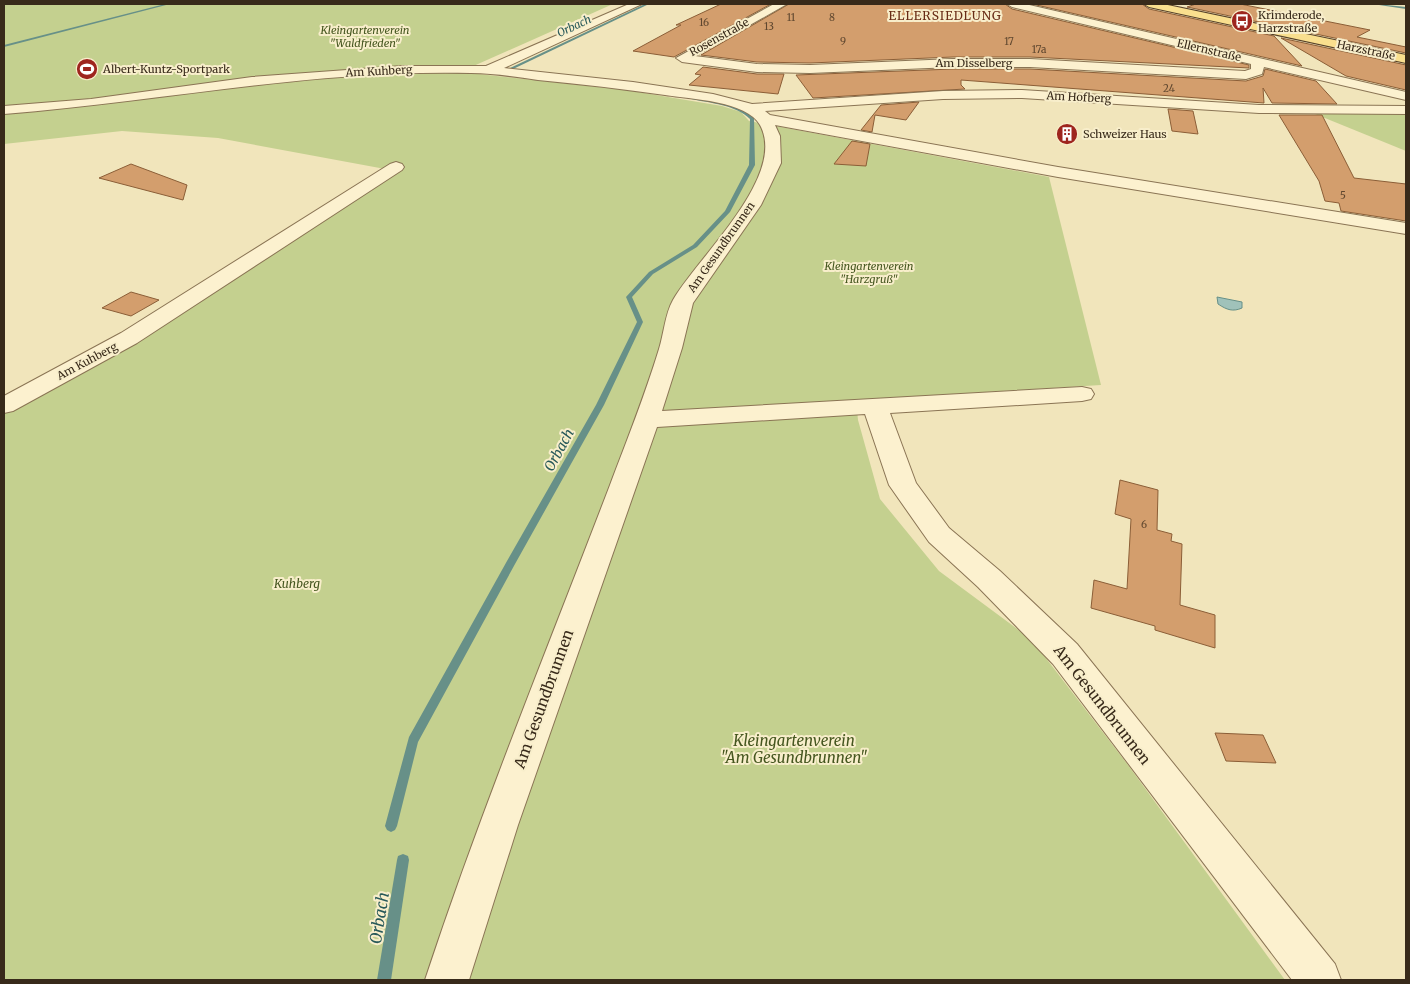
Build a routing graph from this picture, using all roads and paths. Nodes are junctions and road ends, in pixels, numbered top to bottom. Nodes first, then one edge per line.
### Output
1 (637, 4) edge
2 (782, 4) edge
3 (1012, 4) edge
4 (1150, 4) edge
5 (682, 58) joint
6 (1406, 58) edge
7 (1258, 62) junction
8 (489, 70) junction
9 (1406, 96) edge
10 (4, 110) edge
11 (1406, 110) edge
12 (759, 114) junction
13 (396, 167) dead end
14 (1406, 229) edge
15 (1082, 394) dead end
16 (4, 406) edge
17 (875, 407) junction
18 (647, 420) junction
19 (447, 980) edge
20 (1318, 980) edge

1 - 8 street
2 - 5 street, Rosenstraße
3 - 7 street, Ellernstraße
4 - 6 main road, Harzstraße
5 - 7 street, Am Disselberg
7 - 9 street, Ellernstraße
8 - 10 street, Am Kuhberg
8 - 12 street, Am Kuhberg
11 - 12 street, Am Hofberg
12 - 14 street
12 - 18 street, Am Gesundbrunnen
13 - 16 street, Am Kuhberg
15 - 17 street
17 - 18 street
17 - 20 street, Am Gesundbrunnen
18 - 19 street, Am Gesundbrunnen

